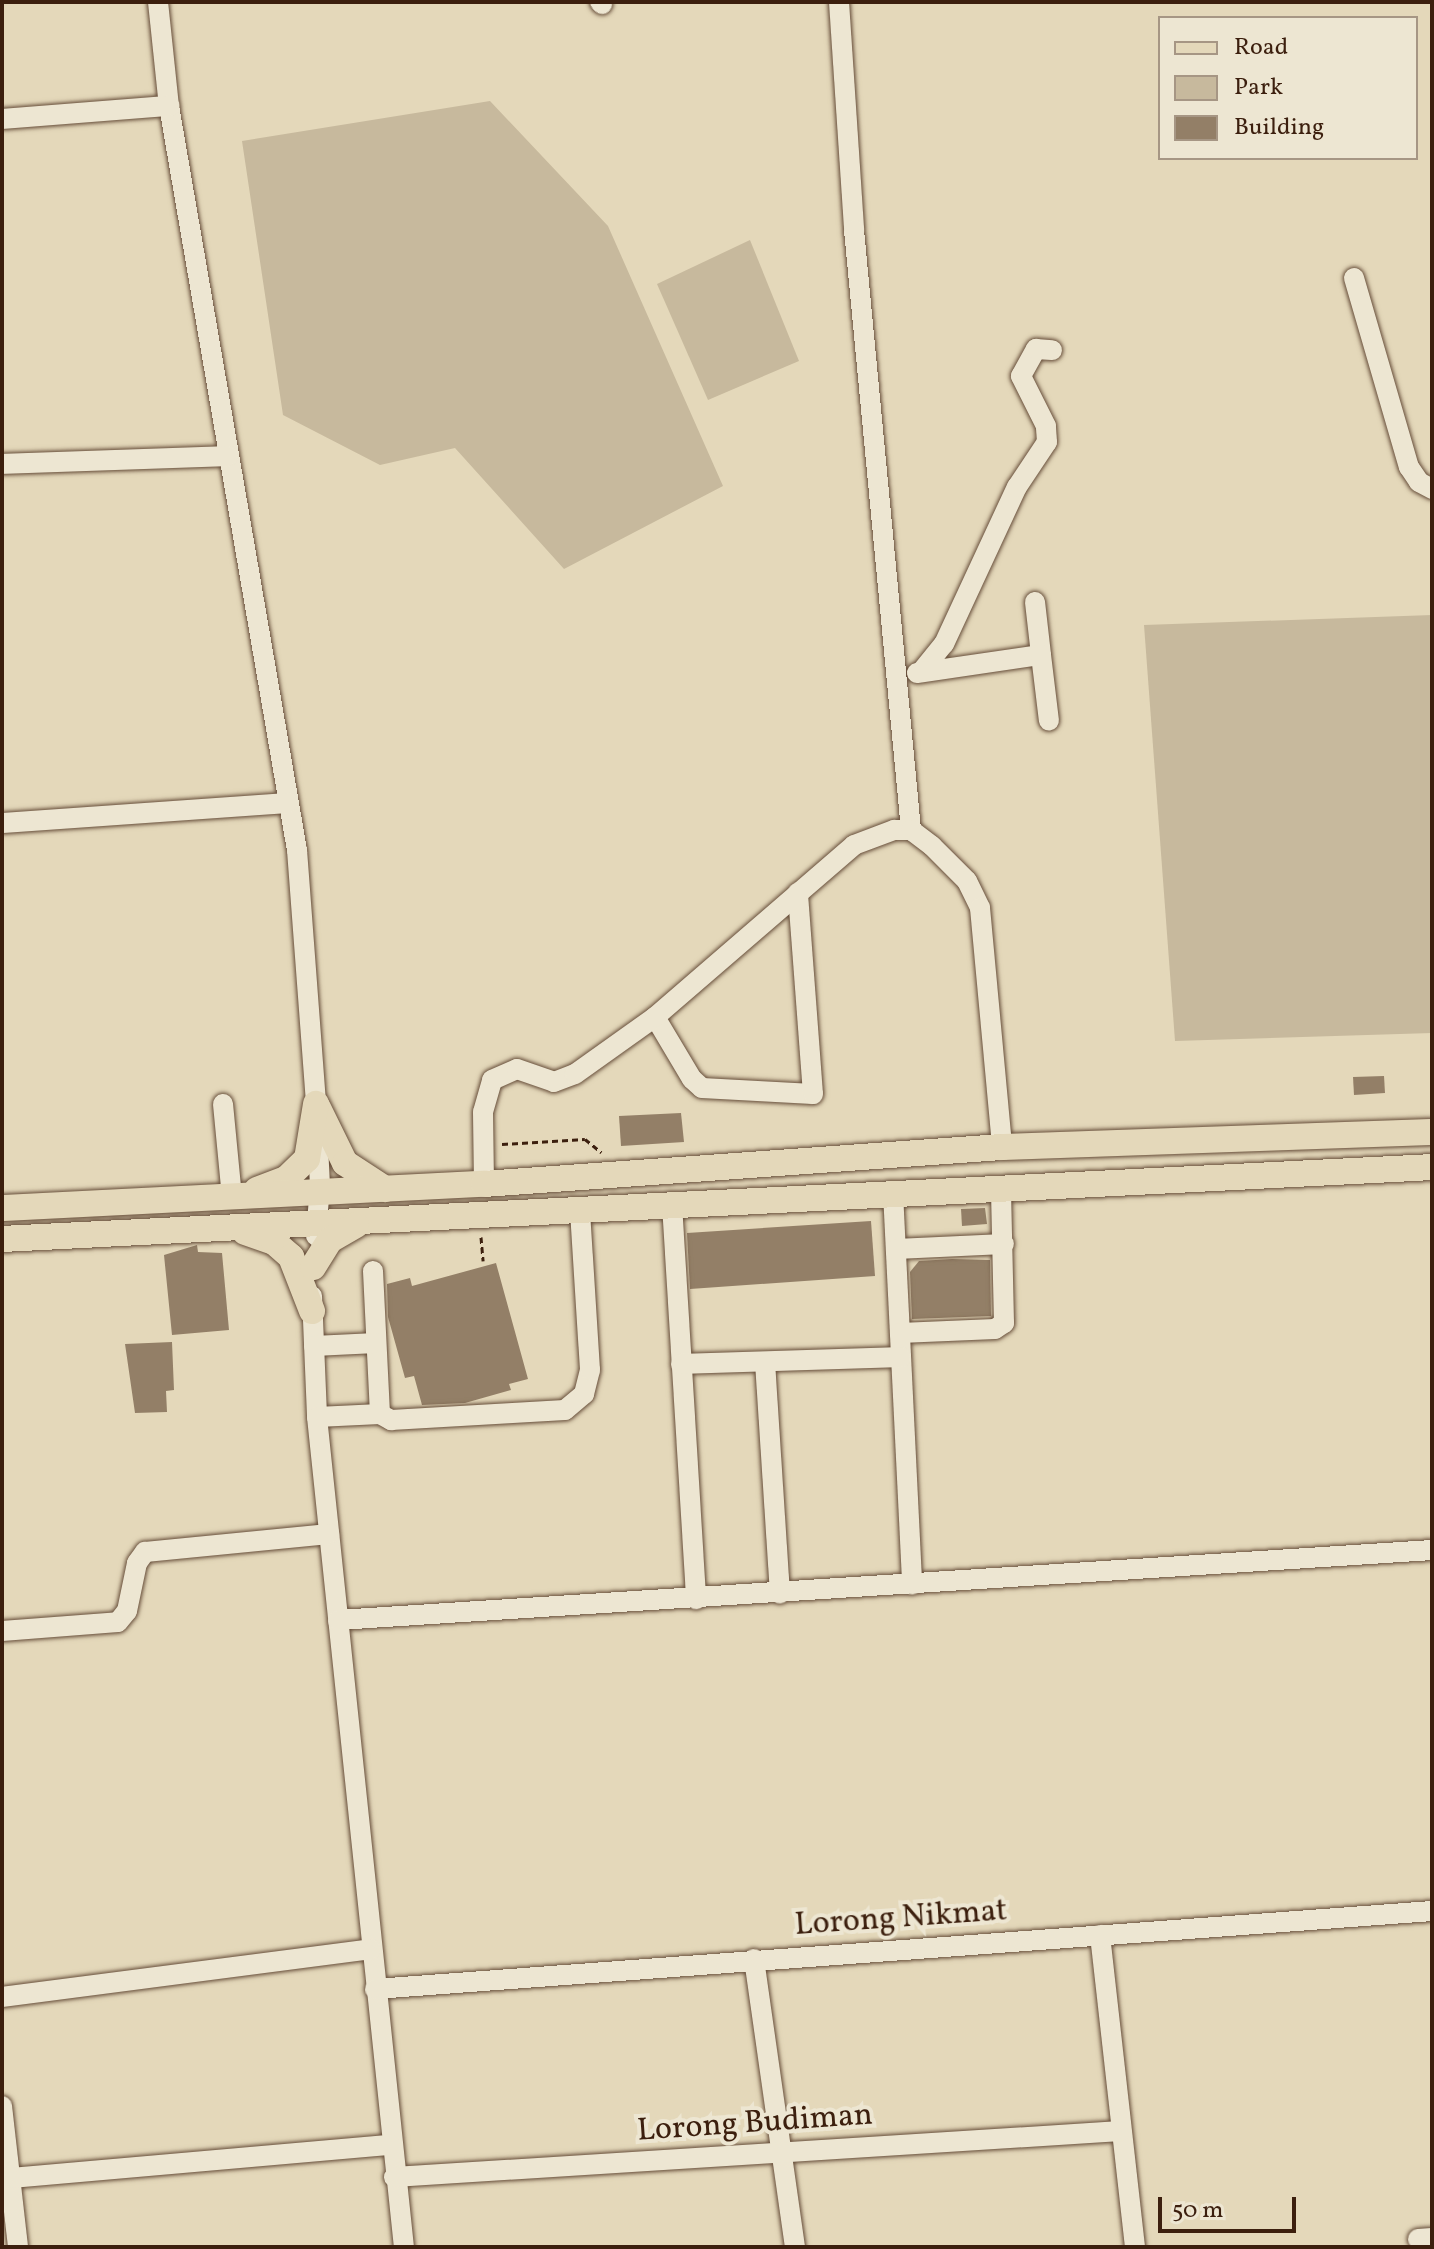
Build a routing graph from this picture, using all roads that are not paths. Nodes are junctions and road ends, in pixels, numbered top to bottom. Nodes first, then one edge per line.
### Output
1 (158, 2) edge
2 (839, 2) edge
3 (169, 106) junction
4 (2, 119) edge
5 (1354, 278) dead end
6 (1052, 350) dead end
7 (228, 456) junction
8 (2, 464) edge
9 (1432, 489) edge
10 (1035, 602) dead end
11 (1041, 655) junction
12 (921, 672) junction
13 (897, 676) junction
14 (1049, 721) dead end
15 (288, 803) junction
16 (2, 823) edge
17 (911, 830) junction
18 (798, 893) junction
19 (655, 1017) junction
20 (223, 1104) dead end
21 (316, 1104) junction
22 (1432, 1132) edge
23 (1002, 1147) junction
24 (1432, 1167) edge
25 (484, 1184) junction
26 (1001, 1187) junction
27 (385, 1189) junction
28 (893, 1192) junction
29 (319, 1193) junction
30 (235, 1197) junction
31 (672, 1204) junction
32 (2, 1208) edge
33 (580, 1209) junction
34 (363, 1222) junction
35 (317, 1224) junction
36 (224, 1229) junction
37 (2, 1239) edge
38 (1004, 1244) junction
39 (896, 1249) junction
40 (313, 1267) junction
41 (373, 1271) dead end
42 (312, 1311) junction
43 (900, 1333) junction
44 (376, 1343) junction
45 (314, 1346) junction
46 (901, 1357) junction
47 (765, 1362) junction
48 (681, 1364) junction
49 (380, 1414) junction
50 (317, 1417) junction
51 (329, 1534) junction
52 (1432, 1550) edge
53 (912, 1585) junction
54 (780, 1594) junction
55 (696, 1599) junction
56 (338, 1620) junction
57 (2, 1631) edge
58 (1432, 1911) edge
59 (1100, 1935) junction
60 (371, 1949) junction
61 (754, 1959) junction
62 (375, 1989) junction
63 (2, 1997) edge
64 (2, 2106) edge
65 (1121, 2131) junction
66 (391, 2145) junction
67 (784, 2152) junction
68 (394, 2177) junction
69 (11, 2178) junction
70 (18, 2247) edge
71 (404, 2247) edge
72 (795, 2247) edge
73 (1135, 2247) edge

1 - 3 street
2 - 13 street
3 - 4 street
3 - 7 street
5 - 9 street
6 - 12 street
7 - 8 street
7 - 15 street
10 - 11 street
11 - 12 street
11 - 14 street
12 - 13 street
13 - 17 street
15 - 16 street
15 - 21 street
17 - 18 street
17 - 23 street
18 - 19 street
18 - 19 street
19 - 25 street
20 - 30 street
21 - 27 main road
21 - 29 street
21 - 30 main road
22 - 23 main road
23 - 25 main road
24 - 26 main road
25 - 27 main road
26 - 28 main road
26 - 38 street
27 - 29 main road
28 - 31 main road
28 - 39 street
29 - 30 main road
29 - 35 street
30 - 32 main road
31 - 33 main road
31 - 48 street
33 - 34 main road
33 - 49 street
34 - 35 main road
34 - 40 main road
35 - 36 main road
35 - 40 street
36 - 37 main road
36 - 42 main road
38 - 39 street
38 - 43 street
39 - 43 street
40 - 42 street
41 - 44 street
42 - 45 street
43 - 46 street
44 - 45 street
44 - 49 street
45 - 50 street
46 - 47 street
46 - 53 street
47 - 48 street
47 - 54 street
48 - 55 street
49 - 50 street
50 - 51 street
51 - 56 street
51 - 57 street
52 - 53 street
53 - 54 street
54 - 55 street
55 - 56 street
56 - 60 street
58 - 59 street, Lorong Nikmat
59 - 61 street, Lorong Nikmat
59 - 65 street
60 - 62 street
60 - 63 street
61 - 62 street, Lorong Nikmat
61 - 67 street
62 - 66 street
64 - 69 street
65 - 67 street, Lorong Budiman
65 - 73 street
66 - 68 street
66 - 69 street
67 - 68 street, Lorong Budiman
67 - 72 street
68 - 71 street
69 - 70 street

